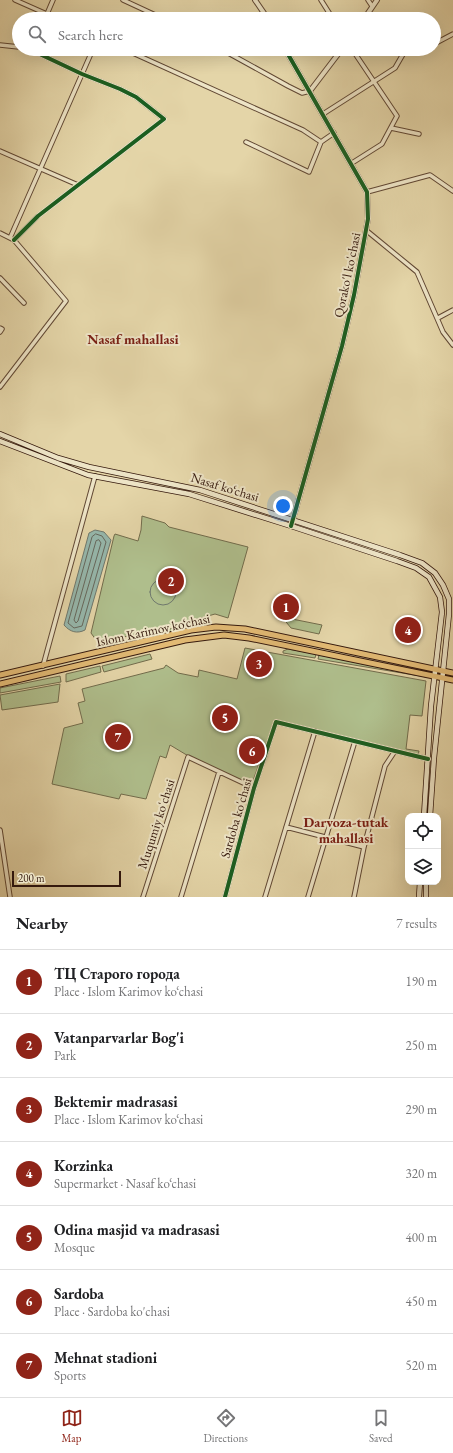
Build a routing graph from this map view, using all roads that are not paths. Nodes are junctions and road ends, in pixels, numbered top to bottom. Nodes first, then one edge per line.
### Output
1 (15, 0) edge
2 (53, 0) edge
3 (123, 0) edge
4 (255, 0) edge
5 (321, 0) edge
6 (368, 0) edge
7 (377, 0) edge
8 (372, 6) junction
9 (42, 12) edge
10 (48, 12) edge
11 (149, 12) edge
12 (263, 12) edge
13 (329, 12) edge
14 (368, 12) edge
15 (453, 34) edge
16 (441, 40) edge
17 (0, 45) edge
18 (12, 46) edge
19 (45, 56) edge
20 (90, 56) edge
21 (139, 56) edge
22 (234, 56) edge
23 (289, 56) edge
24 (337, 56) edge
25 (356, 56) edge
26 (402, 56) edge
27 (82, 74) junction
28 (373, 82) junction
29 (310, 91) junction
30 (323, 114) junction
31 (391, 128) junction
32 (334, 133) junction
33 (419, 134) dead end
34 (246, 142) dead end
35 (321, 142) junction
36 (0, 151) edge
37 (352, 163) junction
38 (40, 170) junction
39 (453, 184) edge
40 (78, 185) junction
41 (452, 190) edge
42 (367, 192) junction
43 (367, 231) junction
44 (0, 233) edge
45 (12, 239) junction
46 (0, 278) edge
47 (24, 303) dead end
48 (453, 310) edge
49 (438, 318) junction
50 (0, 328) edge
51 (0, 332) edge
52 (453, 345) edge
53 (0, 387) edge
54 (0, 434) edge
55 (0, 441) edge
56 (95, 476) junction
57 (293, 520) junction
58 (291, 526) junction
59 (374, 546) junction
60 (372, 552) junction
61 (143, 641) junction
62 (145, 649) junction
63 (43, 666) junction
64 (435, 669) junction
65 (443, 670) junction
66 (453, 672) edge
67 (0, 675) edge
68 (435, 676) junction
69 (442, 678) junction
70 (453, 680) edge
71 (0, 684) edge
72 (315, 732) junction
73 (355, 741) junction
74 (396, 751) junction
75 (428, 759) junction
76 (219, 772) junction
77 (254, 788) junction
78 (424, 813) edge
79 (430, 813) edge
80 (286, 827) junction
81 (0, 830) edge
82 (326, 838) junction
83 (364, 847) junction
84 (420, 885) edge
85 (426, 885) edge
86 (10, 897) edge
87 (144, 897) edge
88 (181, 897) edge
89 (224, 897) edge
90 (265, 897) edge
91 (308, 897) edge
92 (354, 897) edge
93 (419, 897) edge
94 (426, 897) edge

1 - 9 street
2 - 10 street
3 - 11 street
4 - 12 street
5 - 13 street
6 - 8 street
7 - 8 street
8 - 14 street
15 - 16 street
17 - 18 street
19 - 27 street
20 - 27 street
21 - 35 street
22 - 29 street
23 - 29 street, Qorako'l ko'chasi
24 - 29 street
25 - 28 street
26 - 28 street
27 - 38 street
27 - 40 street
28 - 30 street
28 - 31 street
29 - 30 street, Qorako'l ko'chasi
30 - 32 street, Qorako'l ko'chasi
31 - 33 street
31 - 37 street
32 - 35 street
32 - 37 street, Qorako'l ko'chasi
34 - 35 street
36 - 38 street
37 - 42 street, Qorako'l ko'chasi
38 - 40 street
38 - 45 street
39 - 41 street
40 - 45 street
41 - 42 street
42 - 43 street, Qorako'l ko'chasi
43 - 49 street
43 - 57 street, Qorako'l ko'chasi
44 - 45 street
45 - 53 street
46 - 47 street
48 - 49 street
49 - 52 street
50 - 51 street
54 - 57 main road, Nasaf ko‘chasi
55 - 56 main road, Nasaf ko‘chasi
56 - 58 main road, Nasaf ko‘chasi
56 - 63 street
57 - 58 street
57 - 59 main road, Nasaf ko‘chasi
58 - 60 main road, Nasaf ko‘chasi
59 - 60 main road
59 - 65 main road, Nasaf ko‘chasi
60 - 64 main road, Nasaf ko‘chasi
61 - 62 main road
61 - 63 main road, Islom Karimov ko‘chasi
61 - 64 main road, Islom Karimov ko‘chasi
62 - 68 main road, Islom Karimov ko‘chasi
62 - 71 main road, Islom Karimov ko‘chasi
63 - 67 main road, Islom Karimov ko‘chasi
64 - 65 main road, Islom Karimov ko‘chasi
64 - 68 main road, Nasaf ko‘chasi
65 - 66 main road, Islom Karimov ko‘chasi
65 - 69 main road, Nasaf ko‘chasi
68 - 69 main road, Islom Karimov ko‘chasi
68 - 75 main road, Nasaf ko‘chasi
69 - 70 main road, Islom Karimov ko‘chasi
69 - 79 main road, Nasaf ko‘chasi
72 - 73 street
72 - 77 street, Sardoba ko'chasi
72 - 80 street
73 - 74 street
73 - 82 street
74 - 75 street
74 - 83 street
75 - 78 main road, Nasaf ko‘chasi
76 - 77 street
76 - 87 street, Muqumiy ko'chasi
76 - 88 street
77 - 89 street, Sardoba ko'chasi
80 - 82 street
80 - 90 street
81 - 86 street
82 - 83 street
82 - 91 street
83 - 92 street
84 - 93 main road
85 - 94 main road

